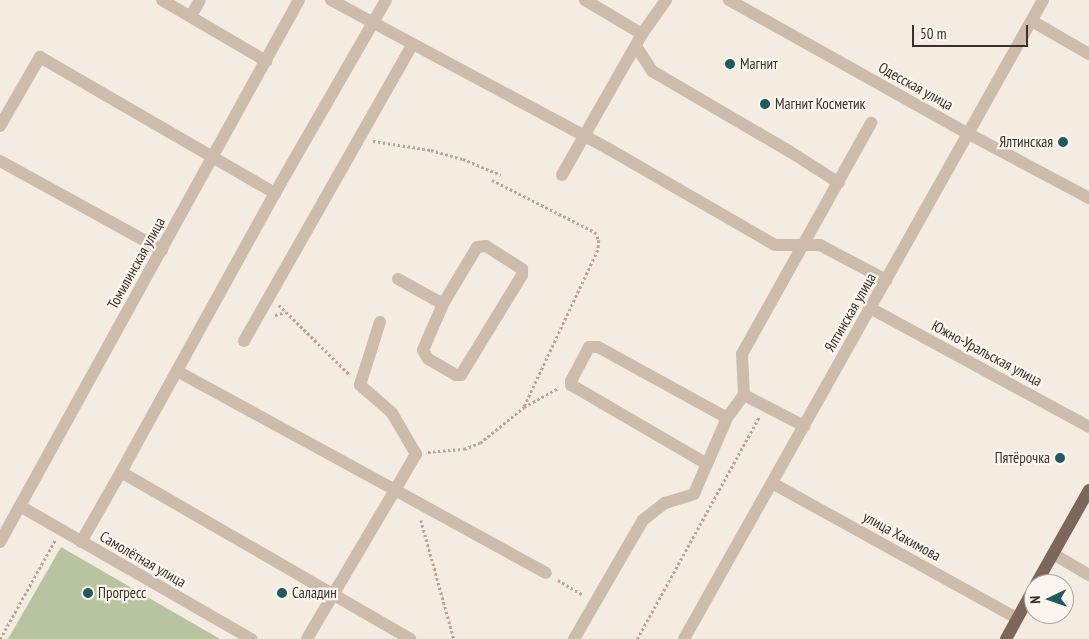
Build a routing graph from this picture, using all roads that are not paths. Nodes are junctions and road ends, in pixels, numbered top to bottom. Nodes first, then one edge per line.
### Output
1 (162, 0) edge
2 (200, 0) edge
3 (299, 0) edge
4 (331, 0) edge
5 (386, 0) edge
6 (585, 0) edge
7 (666, 0) edge
8 (729, 0) edge
9 (1043, 0) edge
10 (191, 16) junction
11 (1032, 21) junction
12 (373, 22) junction
13 (642, 34) junction
14 (412, 45) junction
15 (636, 46) junction
16 (1089, 54) edge
17 (266, 61) junction
18 (871, 123) dead end
19 (0, 126) edge
20 (969, 134) junction
21 (583, 136) junction
22 (213, 157) junction
23 (0, 161) edge
24 (562, 175) dead end
25 (839, 183) junction
26 (275, 193) junction
27 (1089, 198) edge
28 (804, 243) junction
29 (162, 250) junction
30 (398, 279) dead end
31 (886, 280) junction
32 (443, 304) junction
33 (870, 308) junction
34 (380, 322) dead end
35 (244, 341) dead end
36 (177, 371) junction
37 (744, 395) junction
38 (727, 418) junction
39 (804, 426) junction
40 (1089, 427) edge
41 (707, 464) junction
42 (121, 472) junction
43 (772, 483) junction
44 (394, 490) junction
45 (1089, 490) edge
46 (20, 506) junction
47 (0, 542) edge
48 (81, 542) junction
49 (1053, 554) junction
50 (546, 573) road end
51 (1042, 574) edge
52 (1089, 574) edge
53 (333, 595) junction
54 (1024, 606) edge
55 (1017, 618) junction
56 (250, 639) edge
57 (307, 639) edge
58 (410, 639) edge
59 (574, 639) edge
60 (684, 639) edge
61 (1006, 639) edge

1 - 10 street
2 - 10 street
3 - 17 street, Томилинская улица
4 - 12 street
5 - 12 street
6 - 13 street
7 - 13 street
8 - 20 street, Одесская улица
9 - 11 street, Ялтинская улица
10 - 17 street
11 - 16 street
11 - 20 street, Ялтинская улица
12 - 14 street
12 - 26 street
13 - 15 street
14 - 21 street
14 - 35 street
15 - 21 street
15 - 25 street
17 - 22 street, Томилинская улица
18 - 25 street
19 - 22 street
20 - 27 street, Одесская улица
20 - 31 street, Ялтинская улица
21 - 24 street
21 - 28 street
22 - 26 street
22 - 29 street, Томилинская улица
23 - 29 street
25 - 28 street
26 - 36 street
28 - 31 street
28 - 37 street
29 - 46 street, Томилинская улица
30 - 32 street
31 - 33 street, Ялтинская улица
32 - 32 street
33 - 39 street, Ялтинская улица
33 - 40 street, Южно-Уральская улица
34 - 44 street
36 - 42 street
36 - 44 street
37 - 38 street
37 - 39 street
38 - 41 street
38 - 41 street
39 - 43 street, Ялтинская улица
41 - 59 street
42 - 48 street
42 - 53 street
43 - 55 street, улица Хакимова
43 - 60 street, Ялтинская улица
44 - 50 street
44 - 53 street
45 - 49 main road
46 - 47 street, Томилинская улица
46 - 48 street, Самолётная улица
48 - 56 street, Самолётная улица
49 - 51 main road
49 - 52 street
53 - 57 street
53 - 58 street
54 - 55 main road
55 - 61 main road

